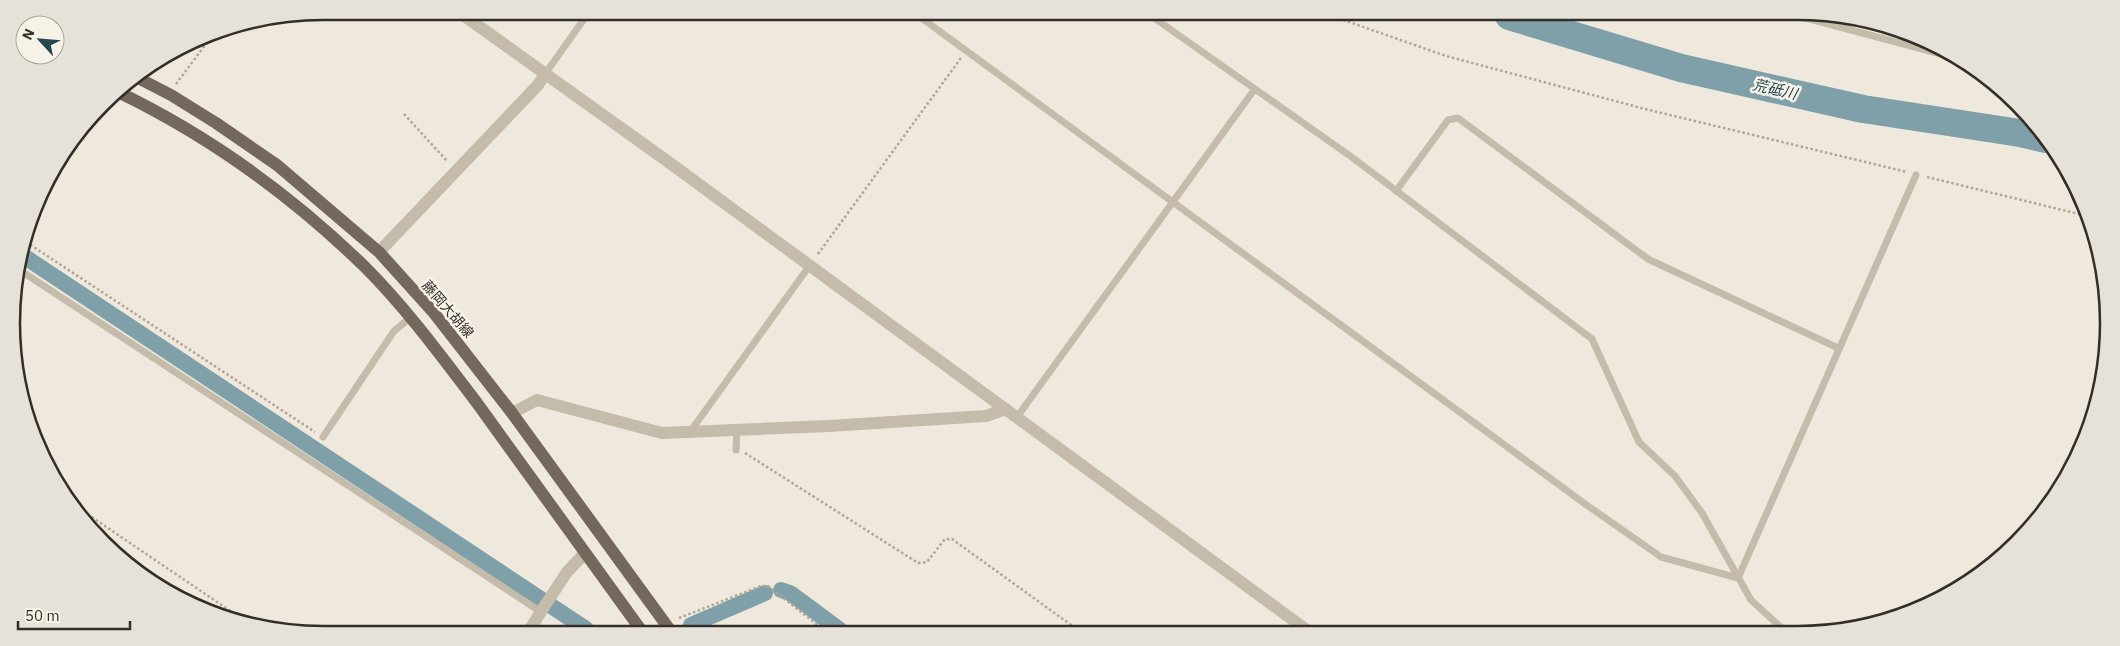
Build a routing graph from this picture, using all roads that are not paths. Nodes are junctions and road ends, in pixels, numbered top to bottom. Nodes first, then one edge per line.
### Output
1 (470, 20) edge
2 (583, 20) edge
3 (924, 20) edge
4 (1158, 20) edge
5 (1817, 21) edge
6 (1932, 52) edge
7 (545, 74) junction
8 (143, 80) edge
9 (1254, 90) junction
10 (124, 95) edge
11 (1916, 174) road end
12 (1396, 191) junction
13 (1174, 202) junction
14 (380, 252) junction
15 (810, 265) junction
16 (25, 273) edge
17 (410, 318) junction
18 (1838, 348) junction
19 (1006, 410) junction
20 (512, 413) junction
21 (1017, 417) junction
22 (737, 430) junction
23 (690, 432) junction
24 (322, 436) road end
25 (736, 450) road end
26 (585, 553) junction
27 (1738, 578) junction
28 (545, 606) junction
29 (532, 626) edge
30 (639, 626) edge
31 (668, 626) edge
32 (1301, 626) edge
33 (1779, 626) edge

1 - 7 street
2 - 7 lane
3 - 13 lane
4 - 9 lane
5 - 6 lane
7 - 14 street
7 - 15 street
8 - 14 main road, 藤岡大胡線
9 - 12 lane
9 - 13 lane
10 - 17 main road
11 - 18 lane
12 - 18 lane
12 - 27 lane
13 - 21 lane
13 - 27 lane
14 - 20 main road, 藤岡大胡線
15 - 19 street
15 - 23 lane
16 - 28 lane
17 - 24 lane
17 - 26 main road
18 - 27 lane
19 - 21 street
19 - 22 street
20 - 23 street
20 - 31 main road, 藤岡大胡線
21 - 32 street
22 - 23 street
22 - 25 lane
26 - 28 street
26 - 30 main road
27 - 33 lane
28 - 29 street

